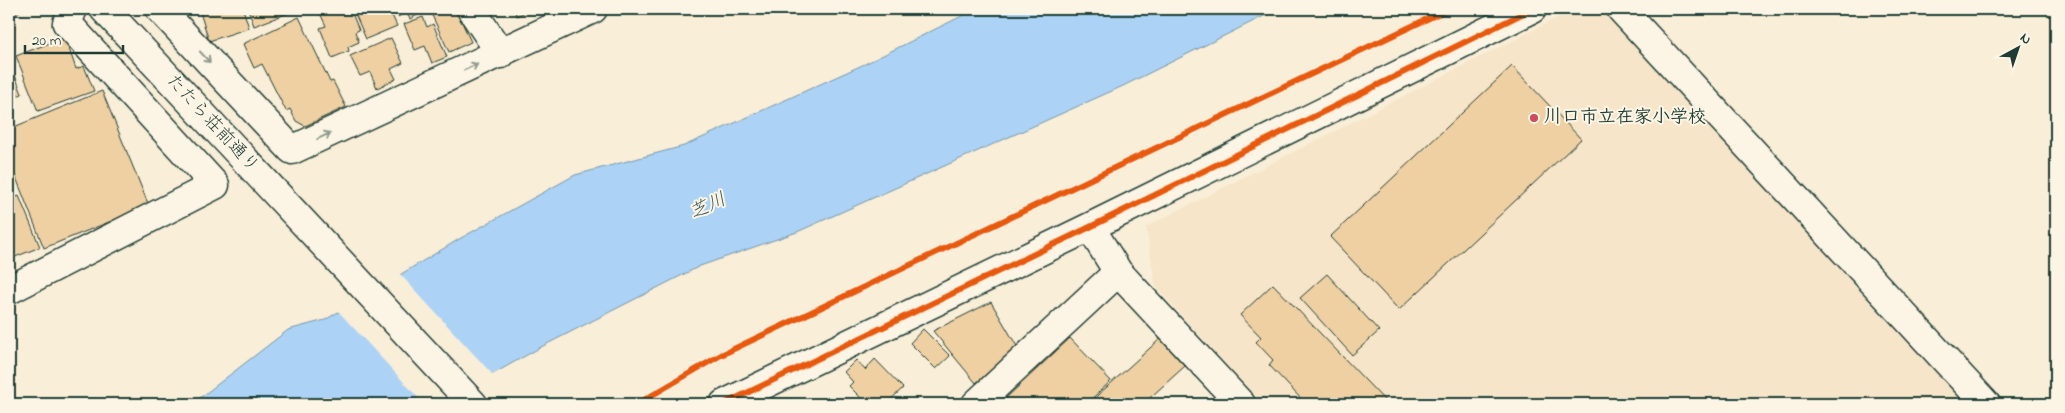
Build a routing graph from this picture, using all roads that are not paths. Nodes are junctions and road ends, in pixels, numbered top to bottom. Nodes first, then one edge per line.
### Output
1 (73, 9) edge
2 (104, 9) edge
3 (160, 9) edge
4 (471, 9) edge
5 (593, 9) edge
6 (1532, 9) edge
7 (1621, 9) edge
8 (501, 54) junction
9 (1090, 227) junction
10 (1118, 272) junction
11 (9, 290) edge
12 (473, 404) edge
13 (724, 404) edge
14 (976, 404) edge
15 (1241, 404) edge
16 (1986, 404) edge

1 - 11 street
2 - 12 street, たたら荘前通り
3 -> 8 street
4 - 8 street
5 - 8 street
6 - 9 street
7 - 16 street
9 - 10 street
9 - 13 street
10 - 14 street
10 - 15 street

